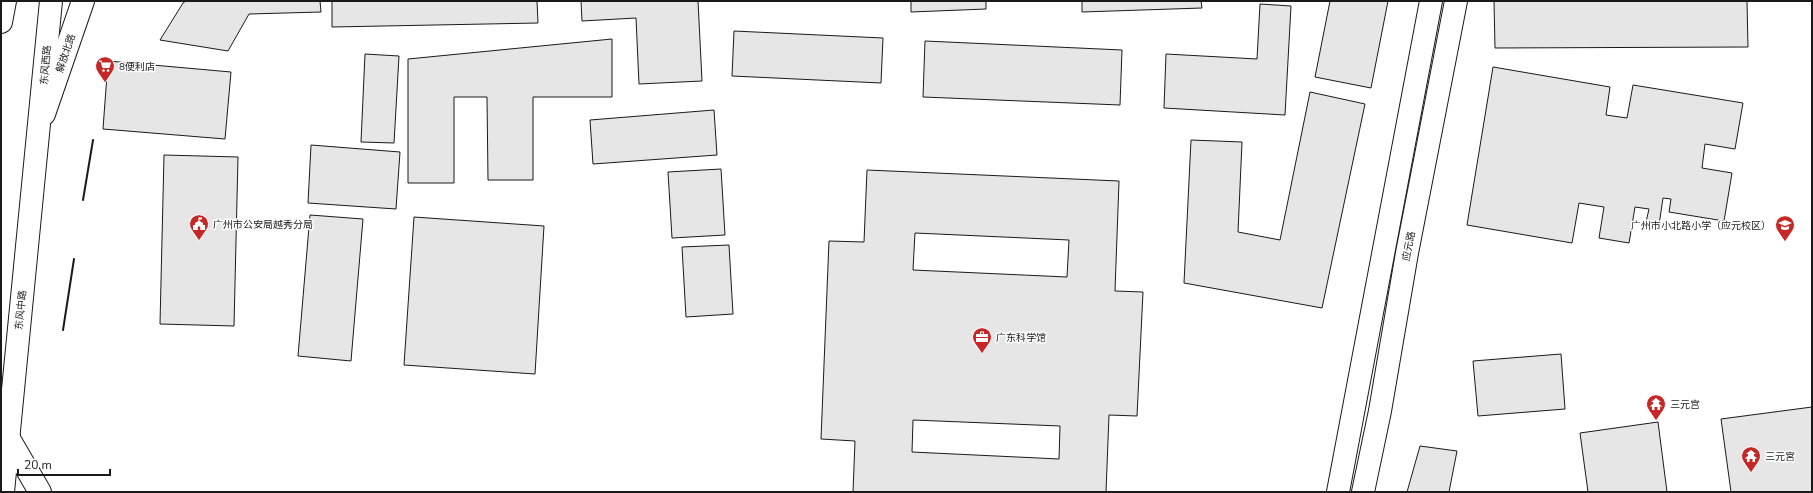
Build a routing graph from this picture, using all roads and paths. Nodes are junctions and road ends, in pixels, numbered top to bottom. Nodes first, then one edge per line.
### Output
1 (5, 1) edge
2 (51, 1) edge
3 (74, 1) edge
4 (83, 1) edge
5 (1431, 1) edge
6 (1456, 1) edge
7 (1, 22) edge
8 (39, 128) junction
9 (8, 437) junction
10 (2, 492) edge
11 (40, 492) edge
12 (1338, 492) edge
13 (1363, 492) edge

1 - 7 main road
2 - 8 main road, 东风西路
3 - 8 main road
4 - 8 main road, 解放北路
5 - 12 main road
6 - 13 main road, 应元路
8 - 9 main road, 东风中路
9 - 10 main road, 东风中路
9 - 11 main road

